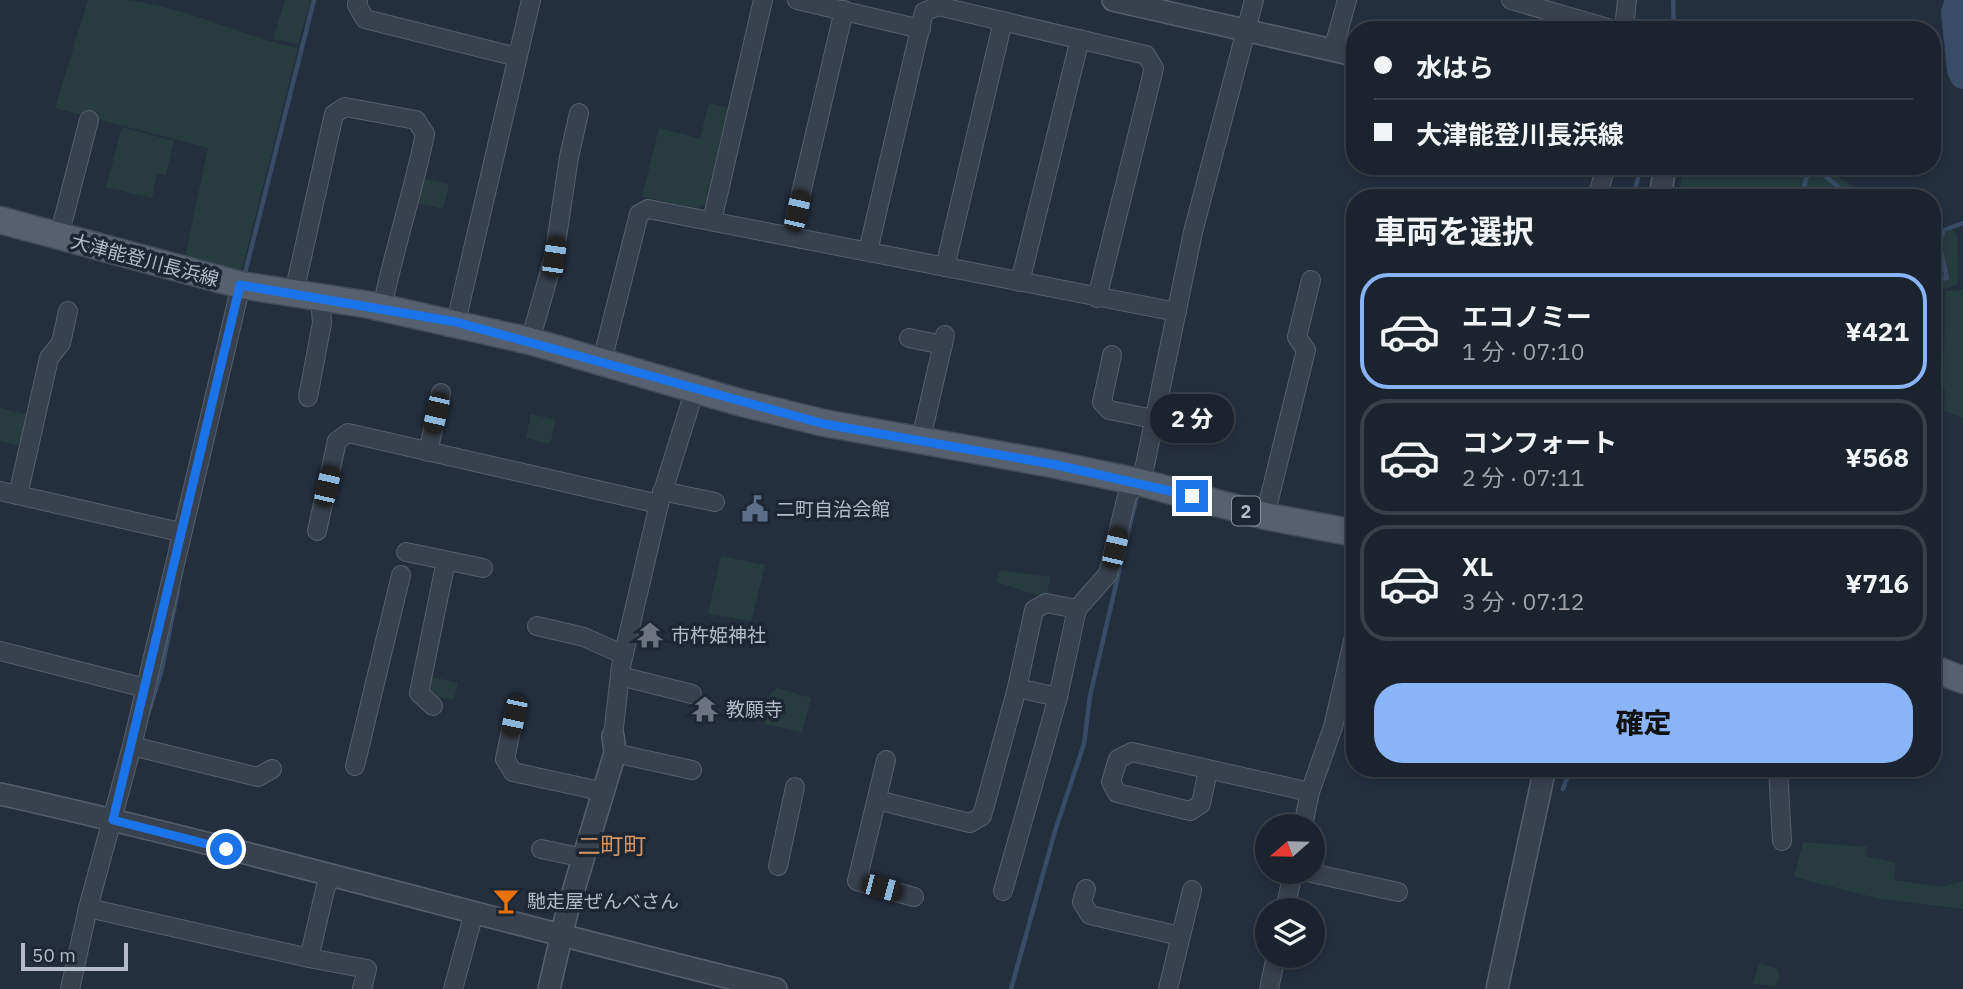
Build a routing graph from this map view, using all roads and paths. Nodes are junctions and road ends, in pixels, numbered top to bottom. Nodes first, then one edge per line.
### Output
1 (358, 0) edge
2 (531, 0) edge
3 (764, 0) edge
4 (797, 0) edge
5 (1113, 0) edge
6 (1254, 0) edge
7 (1346, 0) edge
8 (1511, 0) edge
9 (1627, 0) edge
10 (844, 10) junction
11 (1003, 21) junction
12 (1584, 21) edge
13 (1625, 21) edge
14 (920, 29) junction
15 (1246, 30) junction
16 (1080, 39) junction
17 (1334, 50) junction
18 (1346, 53) edge
19 (517, 58) junction
20 (579, 113) dead end
21 (89, 120) dead end
22 (0, 219) edge
23 (712, 221) junction
24 (58, 236) junction
25 (791, 236) junction
26 (868, 251) junction
27 (945, 267) junction
28 (1311, 280) dead end
29 (1020, 282) junction
30 (240, 285) junction
31 (294, 293) junction
32 (320, 297) junction
33 (1097, 298) junction
34 (382, 308) junction
35 (68, 311) dead end
36 (1177, 312) junction
37 (456, 322) junction
38 (909, 338) dead end
39 (530, 341) junction
40 (1112, 355) dead end
41 (602, 361) junction
42 (695, 389) junction
43 (441, 393) dead end
44 (308, 397) dead end
45 (1154, 419) junction
46 (920, 443) junction
47 (428, 452) junction
48 (1139, 482) junction
49 (0, 491) edge
50 (18, 495) junction
51 (660, 498) junction
52 (715, 502) dead end
53 (1265, 516) junction
54 (317, 531) dead end
55 (1346, 531) edge
56 (180, 532) junction
57 (406, 552) dead end
58 (446, 561) junction
59 (483, 568) dead end
60 (401, 575) dead end
61 (1077, 610) junction
62 (537, 626) dead end
63 (0, 651) edge
64 (624, 655) junction
65 (1346, 671) edge
66 (1941, 671) edge
67 (620, 676) junction
68 (1963, 680) edge
69 (145, 688) junction
70 (1017, 688) junction
71 (692, 694) dead end
72 (1058, 697) junction
73 (433, 706) dead end
74 (514, 716) dead end
75 (614, 745) junction
76 (132, 746) junction
77 (886, 760) dead end
78 (355, 766) dead end
79 (272, 769) dead end
80 (692, 770) dead end
81 (1208, 770) junction
82 (1543, 777) edge
83 (1778, 777) edge
84 (795, 786) dead end
85 (605, 792) junction
86 (1310, 792) junction
87 (0, 794) edge
88 (877, 800) junction
89 (1305, 814) edge
90 (113, 820) junction
91 (1782, 841) dead end
92 (541, 849) dead end
93 (584, 859) junction
94 (778, 866) dead end
95 (334, 876) junction
96 (1325, 876) edge
97 (1086, 888) dead end
98 (1192, 890) dead end
99 (1003, 891) dead end
100 (1398, 892) dead end
101 (914, 897) dead end
102 (93, 909) junction
103 (474, 914) junction
104 (1181, 936) junction
105 (562, 938) junction
106 (309, 958) junction
107 (1273, 968) edge
108 (751, 986) edge
109 (70, 989) edge
110 (362, 989) edge
111 (453, 989) edge
112 (549, 989) edge
113 (776, 989) edge
114 (1168, 989) edge
115 (1269, 989) edge
116 (1497, 989) edge

1 - 19 street
2 - 19 street
3 - 23 street
4 - 10 street
5 - 15 street
6 - 15 street
7 - 17 street
8 - 12 street
9 - 13 street
10 - 14 street
10 - 25 street
11 - 14 street
11 - 16 street
11 - 27 street
14 - 26 street
15 - 17 street
15 - 36 street
16 - 29 street
16 - 33 street
17 - 18 street
19 - 37 street
20 - 39 street
21 - 24 street
22 - 24 main road, 大津能登川長浜線 / 2
23 - 25 street
23 - 41 street
24 - 30 main road, 大津能登川長浜線 / 2
25 - 26 street
26 - 27 street
27 - 29 street
28 - 53 street
29 - 33 street
30 - 31 main road, 大津能登川長浜線 / 2
30 - 56 street
31 - 32 main road, 大津能登川長浜線 / 2
31 - 34 street
32 - 34 main road, 大津能登川長浜線 / 2
32 - 44 street
33 - 36 street
34 - 37 main road, 大津能登川長浜線 / 2
35 - 50 street
36 - 45 street
37 - 39 main road, 大津能登川長浜線 / 2
38 - 46 street
39 - 41 main road, 大津能登川長浜線 / 2
40 - 45 street
41 - 42 main road, 大津能登川長浜線 / 2
42 - 46 main road, 大津能登川長浜線 / 2
42 - 51 street
43 - 47 street
45 - 48 street
46 - 48 main road, 大津能登川長浜線 / 2
47 - 51 street
47 - 54 street
48 - 53 main road, 大津能登川長浜線 / 2
48 - 61 street
49 - 50 street
50 - 56 street
51 - 52 street
51 - 64 street
53 - 55 main road, 大津能登川長浜線 / 2
56 - 69 street
57 - 58 street
58 - 59 street
58 - 73 street
60 - 78 street
61 - 70 street
61 - 72 street
62 - 64 street
63 - 69 street
64 - 67 street
65 - 86 street
66 - 68 main road
67 - 71 street
67 - 75 street
69 - 76 street
70 - 72 street
70 - 88 street
72 - 99 street
74 - 85 street
75 - 80 street
75 - 85 street
76 - 79 street
76 - 90 street
77 - 88 street
81 - 81 street
81 - 86 street
82 - 116 street
83 - 91 street
84 - 94 street
85 - 93 street
86 - 89 street
87 - 90 street
88 - 101 street
90 - 95 street
90 - 102 street
92 - 93 street
93 - 105 street
95 - 103 street
95 - 106 street
96 - 100 street
97 - 104 street
98 - 104 street
102 - 106 street
102 - 109 street
103 - 105 street
103 - 111 street
104 - 114 street
105 - 108 street
105 - 112 street
106 - 110 street
107 - 115 street
108 - 113 street

